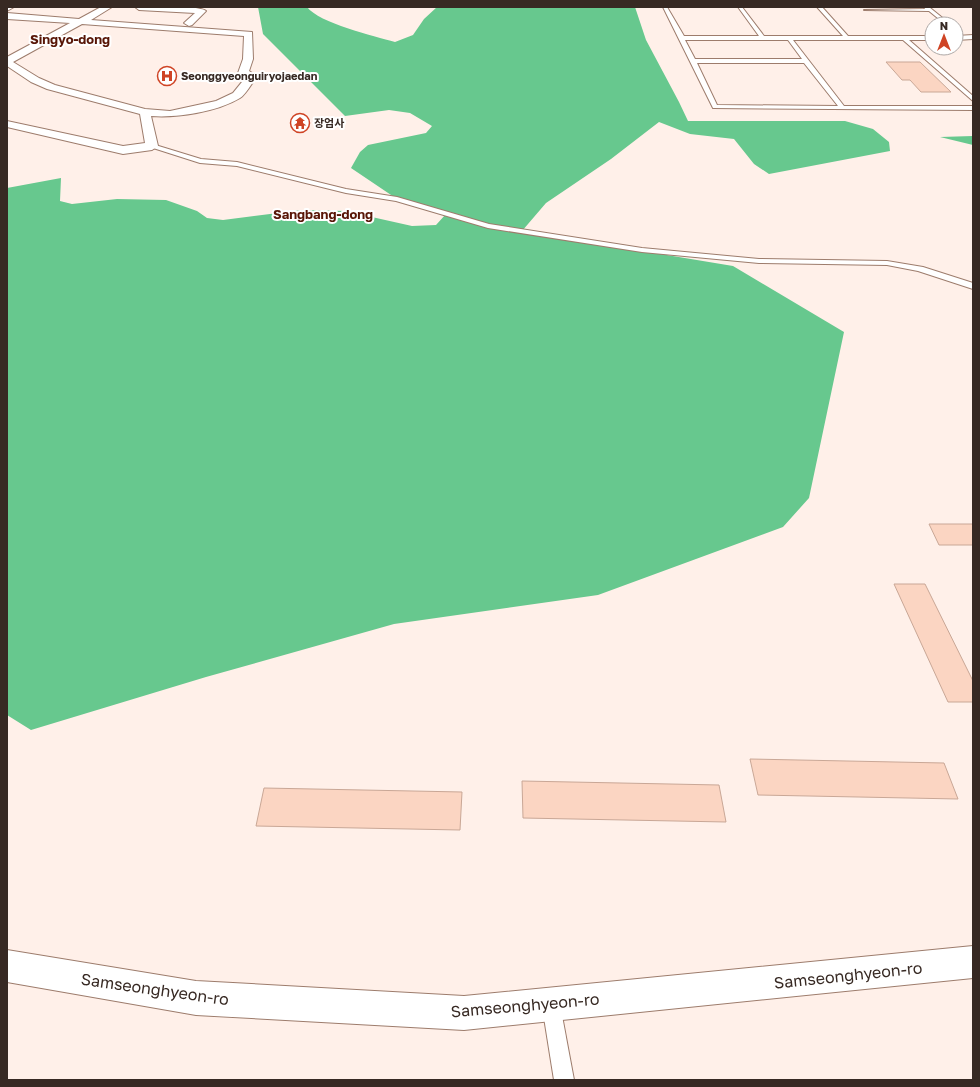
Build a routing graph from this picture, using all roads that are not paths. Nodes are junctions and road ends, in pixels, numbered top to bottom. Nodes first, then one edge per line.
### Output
1 (108, 7) edge
2 (139, 7) edge
3 (665, 7) edge
4 (740, 7) edge
5 (819, 7) edge
6 (928, 8) edge
7 (866, 10) dead end
8 (7, 16) edge
9 (938, 16) edge
10 (116, 18) dead end
11 (80, 22) junction
12 (189, 23) junction
13 (211, 24) dead end
14 (682, 38) junction
15 (763, 38) junction
16 (789, 38) junction
17 (847, 38) junction
18 (904, 38) junction
19 (924, 38) edge
20 (965, 38) edge
21 (973, 38) edge
22 (693, 61) junction
23 (806, 61) junction
24 (7, 62) edge
25 (973, 99) edge
26 (843, 108) junction
27 (973, 108) edge
28 (145, 112) junction
29 (7, 124) edge
30 (152, 146) junction
31 (973, 286) edge
32 (973, 962) edge
33 (7, 966) edge
34 (551, 1004) junction
35 (564, 1080) edge

1 - 11 street
2 - 12 street
3 - 14 lane
4 - 15 lane
5 - 17 lane
6 - 7 lane
6 - 9 lane
8 - 11 street
10 - 12 street
11 - 24 street
11 - 28 street
12 - 13 street
14 - 15 lane
14 - 22 lane
15 - 16 lane
16 - 17 lane
16 - 23 lane
17 - 18 lane
18 - 19 lane
18 - 25 lane
20 - 21 lane
22 - 23 lane
22 - 26 lane
23 - 26 lane
24 - 28 street
26 - 27 lane
28 - 30 street
29 - 30 street
30 - 31 lane
32 - 34 street, Samseonghyeon-ro
33 - 34 street, Samseonghyeon-ro
34 - 35 lane

